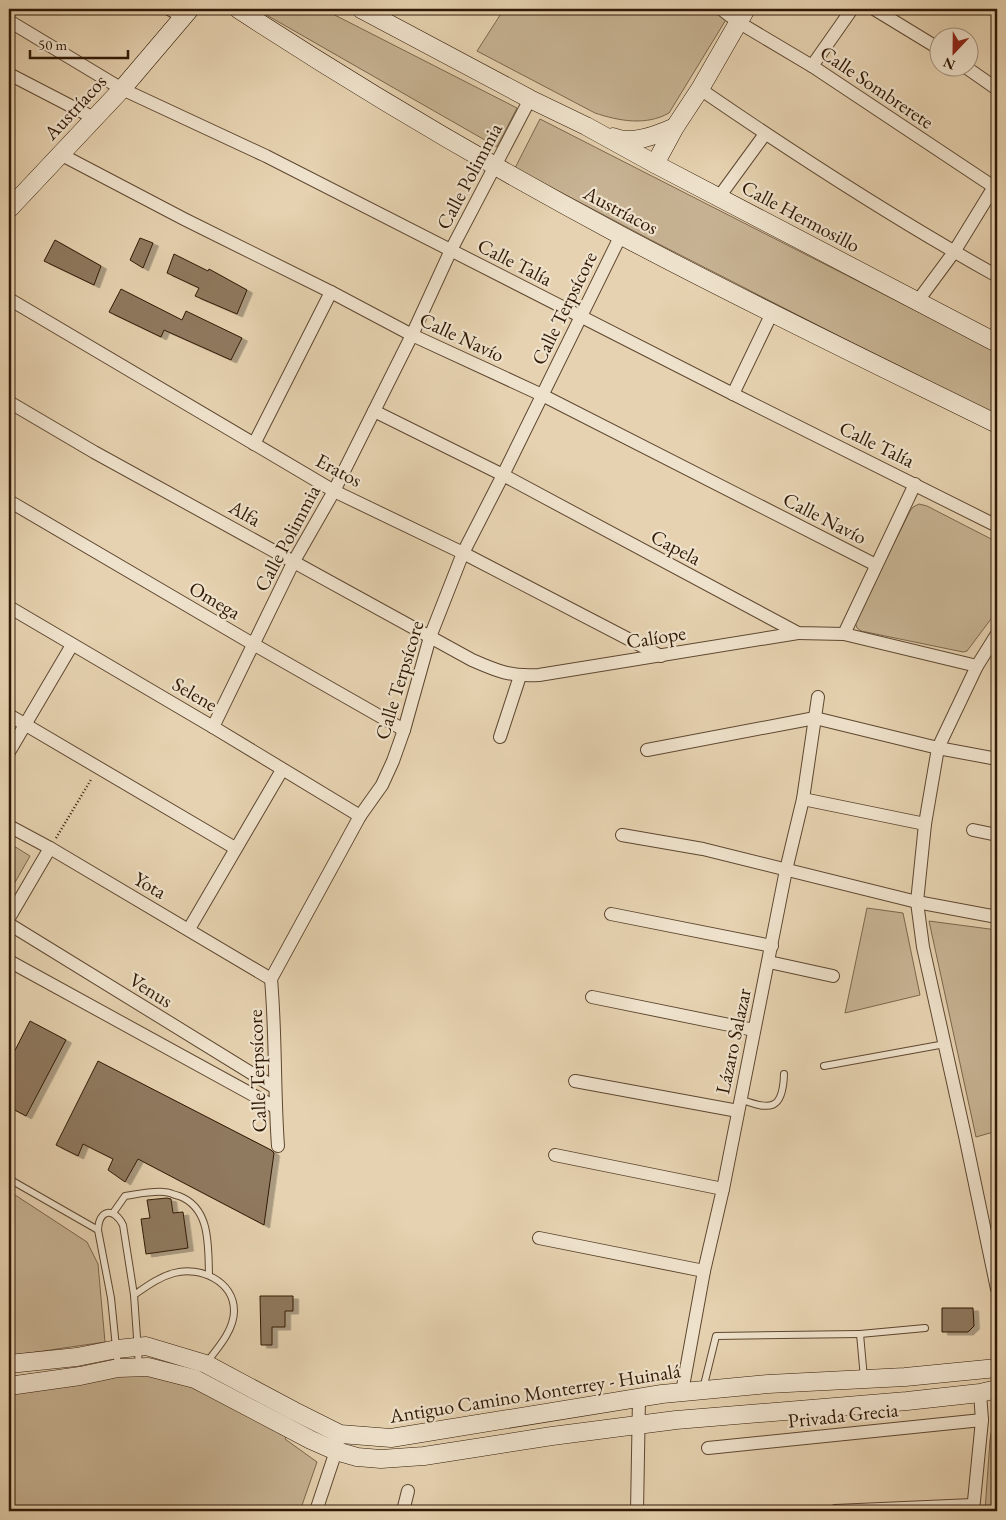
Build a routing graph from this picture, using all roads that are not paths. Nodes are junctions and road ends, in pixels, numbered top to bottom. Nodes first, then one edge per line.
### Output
1 (238, 9) edge
2 (362, 9) edge
3 (721, 9) edge
4 (852, 9) edge
5 (874, 9) edge
6 (181, 11) edge
7 (742, 15) edge
8 (9, 21) edge
9 (928, 42) edge
10 (812, 66) junction
11 (9, 74) edge
12 (978, 76) edge
13 (122, 89) junction
14 (700, 89) junction
15 (997, 89) edge
16 (530, 99) junction
17 (94, 118) junction
18 (586, 126) junction
19 (675, 127) junction
20 (765, 134) junction
21 (60, 154) junction
22 (655, 164) junction
23 (494, 166) junction
24 (996, 184) edge
25 (719, 197) junction
26 (12, 199) edge
27 (620, 235) junction
28 (451, 250) junction
29 (954, 252) junction
30 (997, 276) edge
31 (331, 292) junction
32 (9, 299) edge
33 (918, 302) junction
34 (772, 313) junction
35 (581, 317) junction
36 (412, 335) junction
37 (997, 343) edge
38 (733, 394) junction
39 (542, 395) junction
40 (9, 402) edge
41 (374, 411) junction
42 (997, 424) edge
43 (254, 444) junction
44 (503, 475) junction
45 (915, 484) junction
46 (334, 491) junction
47 (9, 501) edge
48 (997, 526) edge
49 (463, 553) junction
50 (294, 561) junction
51 (876, 564) junction
52 (9, 607) edge
53 (798, 633) junction
54 (844, 634) junction
55 (997, 634) edge
56 (430, 637) junction
57 (253, 644) junction
58 (72, 645) junction
59 (660, 656) junction
60 (977, 666) junction
61 (520, 676) junction
62 (818, 697) dead end
63 (9, 715) edge
64 (815, 718) junction
65 (24, 724) junction
66 (213, 727) junction
67 (404, 730) junction
68 (500, 737) dead end
69 (938, 748) junction
70 (647, 750) dead end
71 (9, 752) edge
72 (997, 759) edge
73 (282, 770) junction
74 (803, 799) junction
75 (360, 816) junction
76 (924, 824) junction
77 (9, 826) edge
78 (973, 830) dead end
79 (622, 835) dead end
80 (997, 836) edge
81 (50, 848) junction
82 (235, 848) junction
83 (786, 870) junction
84 (917, 902) junction
85 (611, 914) dead end
86 (997, 917) edge
87 (9, 918) edge
88 (9, 924) edge
89 (189, 929) junction
90 (772, 946) junction
91 (9, 961) edge
92 (769, 962) junction
93 (833, 976) dead end
94 (271, 979) junction
95 (592, 997) dead end
96 (754, 1030) junction
97 (945, 1044) junction
98 (824, 1066) dead end
99 (784, 1074) dead end
100 (575, 1081) dead end
101 (274, 1088) junction
102 (739, 1105) junction
103 (275, 1107) junction
104 (278, 1146) dead end
105 (555, 1155) dead end
106 (9, 1178) edge
107 (723, 1189) junction
108 (113, 1213) junction
109 (98, 1230) junction
110 (539, 1238) dead end
111 (704, 1271) junction
112 (209, 1275) junction
113 (997, 1289) edge
114 (134, 1295) junction
115 (925, 1328) dead end
116 (860, 1334) junction
117 (138, 1346) junction
118 (117, 1349) junction
119 (9, 1364) edge
120 (206, 1364) junction
121 (139, 1367) junction
122 (118, 1368) junction
123 (997, 1368) edge
124 (905, 1377) junction
125 (194, 1379) junction
126 (864, 1379) junction
127 (9, 1386) edge
128 (997, 1389) edge
129 (703, 1390) junction
130 (682, 1392) junction
131 (980, 1393) junction
132 (639, 1398) junction
133 (907, 1401) junction
134 (982, 1420) junction
135 (637, 1426) junction
136 (422, 1434) junction
137 (338, 1442) junction
138 (708, 1448) dead end
139 (424, 1456) junction
140 (408, 1491) dead end
141 (973, 1508) edge
142 (316, 1511) edge
143 (403, 1511) edge
144 (634, 1511) edge
145 (835, 1511) edge

1 - 23 street, Austríacos
2 - 16 street
3 - 7 street, Calle Sombrerete
4 - 10 street
5 - 9 street
6 - 13 street, Austríacos
7 - 10 street, Calle Sombrerete
7 - 14 street
8 - 13 street, Calle Talía
10 - 24 street, Calle Sombrerete
11 - 17 street
12 - 15 street
13 - 17 street, Austríacos
13 - 28 street, Calle Talía
14 - 19 street
14 - 20 street
16 - 18 street
16 - 23 street, Calle Polimmia
17 - 21 street, Austríacos
18 - 19 street
18 - 22 street, Calle Hermosillo
19 - 22 street
20 - 25 street
20 - 29 street
21 - 26 street, Austríacos
21 - 31 street, Calle Navío
22 - 25 street, Calle Hermosillo
23 - 27 street, Austríacos
23 - 28 street, Calle Polimmia
24 - 29 street
25 - 33 street, Calle Hermosillo
27 - 34 street, Austríacos
27 - 35 street, Calle Terpsícore
28 - 35 street, Calle Talía
28 - 36 street, Calle Polimmia
29 - 30 street
29 - 33 street
31 - 36 street, Calle Navío
31 - 43 street
32 - 43 street, Eratos
33 - 37 street, Calle Hermosillo
34 - 38 street
34 - 42 street, Austríacos
35 - 38 street, Calle Talía
35 - 39 street, Calle Terpsícore
36 - 39 street, Calle Navío
36 - 41 street, Calle Polimmia
38 - 45 street, Calle Talía
39 - 44 street, Calle Terpsícore
39 - 51 street, Calle Navío
40 - 50 street, Alfa
41 - 44 street, Capela
41 - 46 street, Calle Polimmia
43 - 46 street, Eratos
44 - 49 street, Calle Terpsícore
44 - 53 street, Capela
45 - 48 street, Calle Talía
45 - 51 street
46 - 49 street, Eratos
46 - 50 street, Calle Polimmia
47 - 57 street, Omega
49 - 56 street, Calle Terpsícore
49 - 59 street, Eratos
50 - 56 street, Alfa
50 - 57 street, Calle Polimmia
51 - 54 street
52 - 58 street, Selene
53 - 54 street, Capela
53 - 59 street, Calíope
54 - 60 street, Capela
55 - 60 street
56 - 61 street, Alfa
56 - 67 street, Calle Terpsícore
57 - 66 street, Calle Polimmia
57 - 67 street, Omega
58 - 65 street
58 - 66 street, Selene
59 - 61 street, Calíope
60 - 69 street
61 - 68 street
62 - 64 street, Lázaro Salazar
63 - 65 street
64 - 69 street
64 - 70 street
64 - 74 street, Lázaro Salazar
65 - 71 street
65 - 82 street
66 - 73 street, Selene
67 - 75 street, Calle Terpsícore
69 - 72 street
69 - 76 street
73 - 75 street, Selene
73 - 82 street
74 - 76 street
74 - 83 street, Lázaro Salazar
75 - 94 street, Calle Terpsícore
76 - 84 street
77 - 81 street, Yota
78 - 80 street
79 - 83 street
81 - 87 street
81 - 89 street, Yota
82 - 89 street
83 - 84 street
83 - 90 street, Lázaro Salazar
84 - 86 street
84 - 97 street
85 - 90 street
88 - 101 street, Venus
89 - 94 street, Yota
90 - 92 street, Lázaro Salazar
91 - 103 street, Venus
92 - 93 street
92 - 96 street, Lázaro Salazar
94 - 101 street, Calle Terpsícore
95 - 96 street
96 - 102 street, Lázaro Salazar
97 - 98 lane
97 - 113 street
99 - 102 lane
100 - 102 street
101 - 103 street, Calle Terpsícore
102 - 107 street, Lázaro Salazar
103 - 104 street, Calle Terpsícore
105 - 107 street
106 - 109 lane
107 - 111 street, Lázaro Salazar
108 - 109 lane
108 - 112 lane
108 - 114 lane
109 - 118 lane
110 - 111 street
111 - 130 street, Lázaro Salazar
112 - 114 lane
112 - 120 lane
114 - 117 lane
115 - 116 lane
116 - 126 lane
116 - 129 lane
117 - 118 street, Antiguo Camino Monterrey - Huinalá
117 - 120 street, Antiguo Camino Monterrey - Huinalá
117 - 121 lane
118 - 119 street, Antiguo Camino Monterrey - Huinalá
118 - 122 lane
120 - 125 lane
120 - 137 street, Antiguo Camino Monterrey - Huinalá
121 - 122 street, Antiguo Camino Monterrey - Huinalá
121 - 125 street, Antiguo Camino Monterrey - Huinalá
122 - 127 street, Antiguo Camino Monterrey - Huinalá
123 - 124 street, Antiguo Camino Monterrey - Huinalá
124 - 126 street, Antiguo Camino Monterrey - Huinalá
124 - 133 street
125 - 137 street, Antiguo Camino Monterrey - Huinalá
126 - 129 street, Antiguo Camino Monterrey - Huinalá
128 - 131 street, Antiguo Camino Monterrey - Huinalá
129 - 130 street, Antiguo Camino Monterrey - Huinalá
130 - 132 street, Antiguo Camino Monterrey - Huinalá
131 - 133 street, Antiguo Camino Monterrey - Huinalá
131 - 134 street
132 - 135 street
132 - 136 street, Antiguo Camino Monterrey - Huinalá
133 - 135 street, Antiguo Camino Monterrey - Huinalá
134 - 138 street, Privada Grecia
134 - 141 street
135 - 139 street, Antiguo Camino Monterrey - Huinalá
135 - 144 street
136 - 137 street, Antiguo Camino Monterrey - Huinalá
136 - 139 street
137 - 139 street, Antiguo Camino Monterrey - Huinalá
137 - 142 street
140 - 143 street
141 - 145 street

